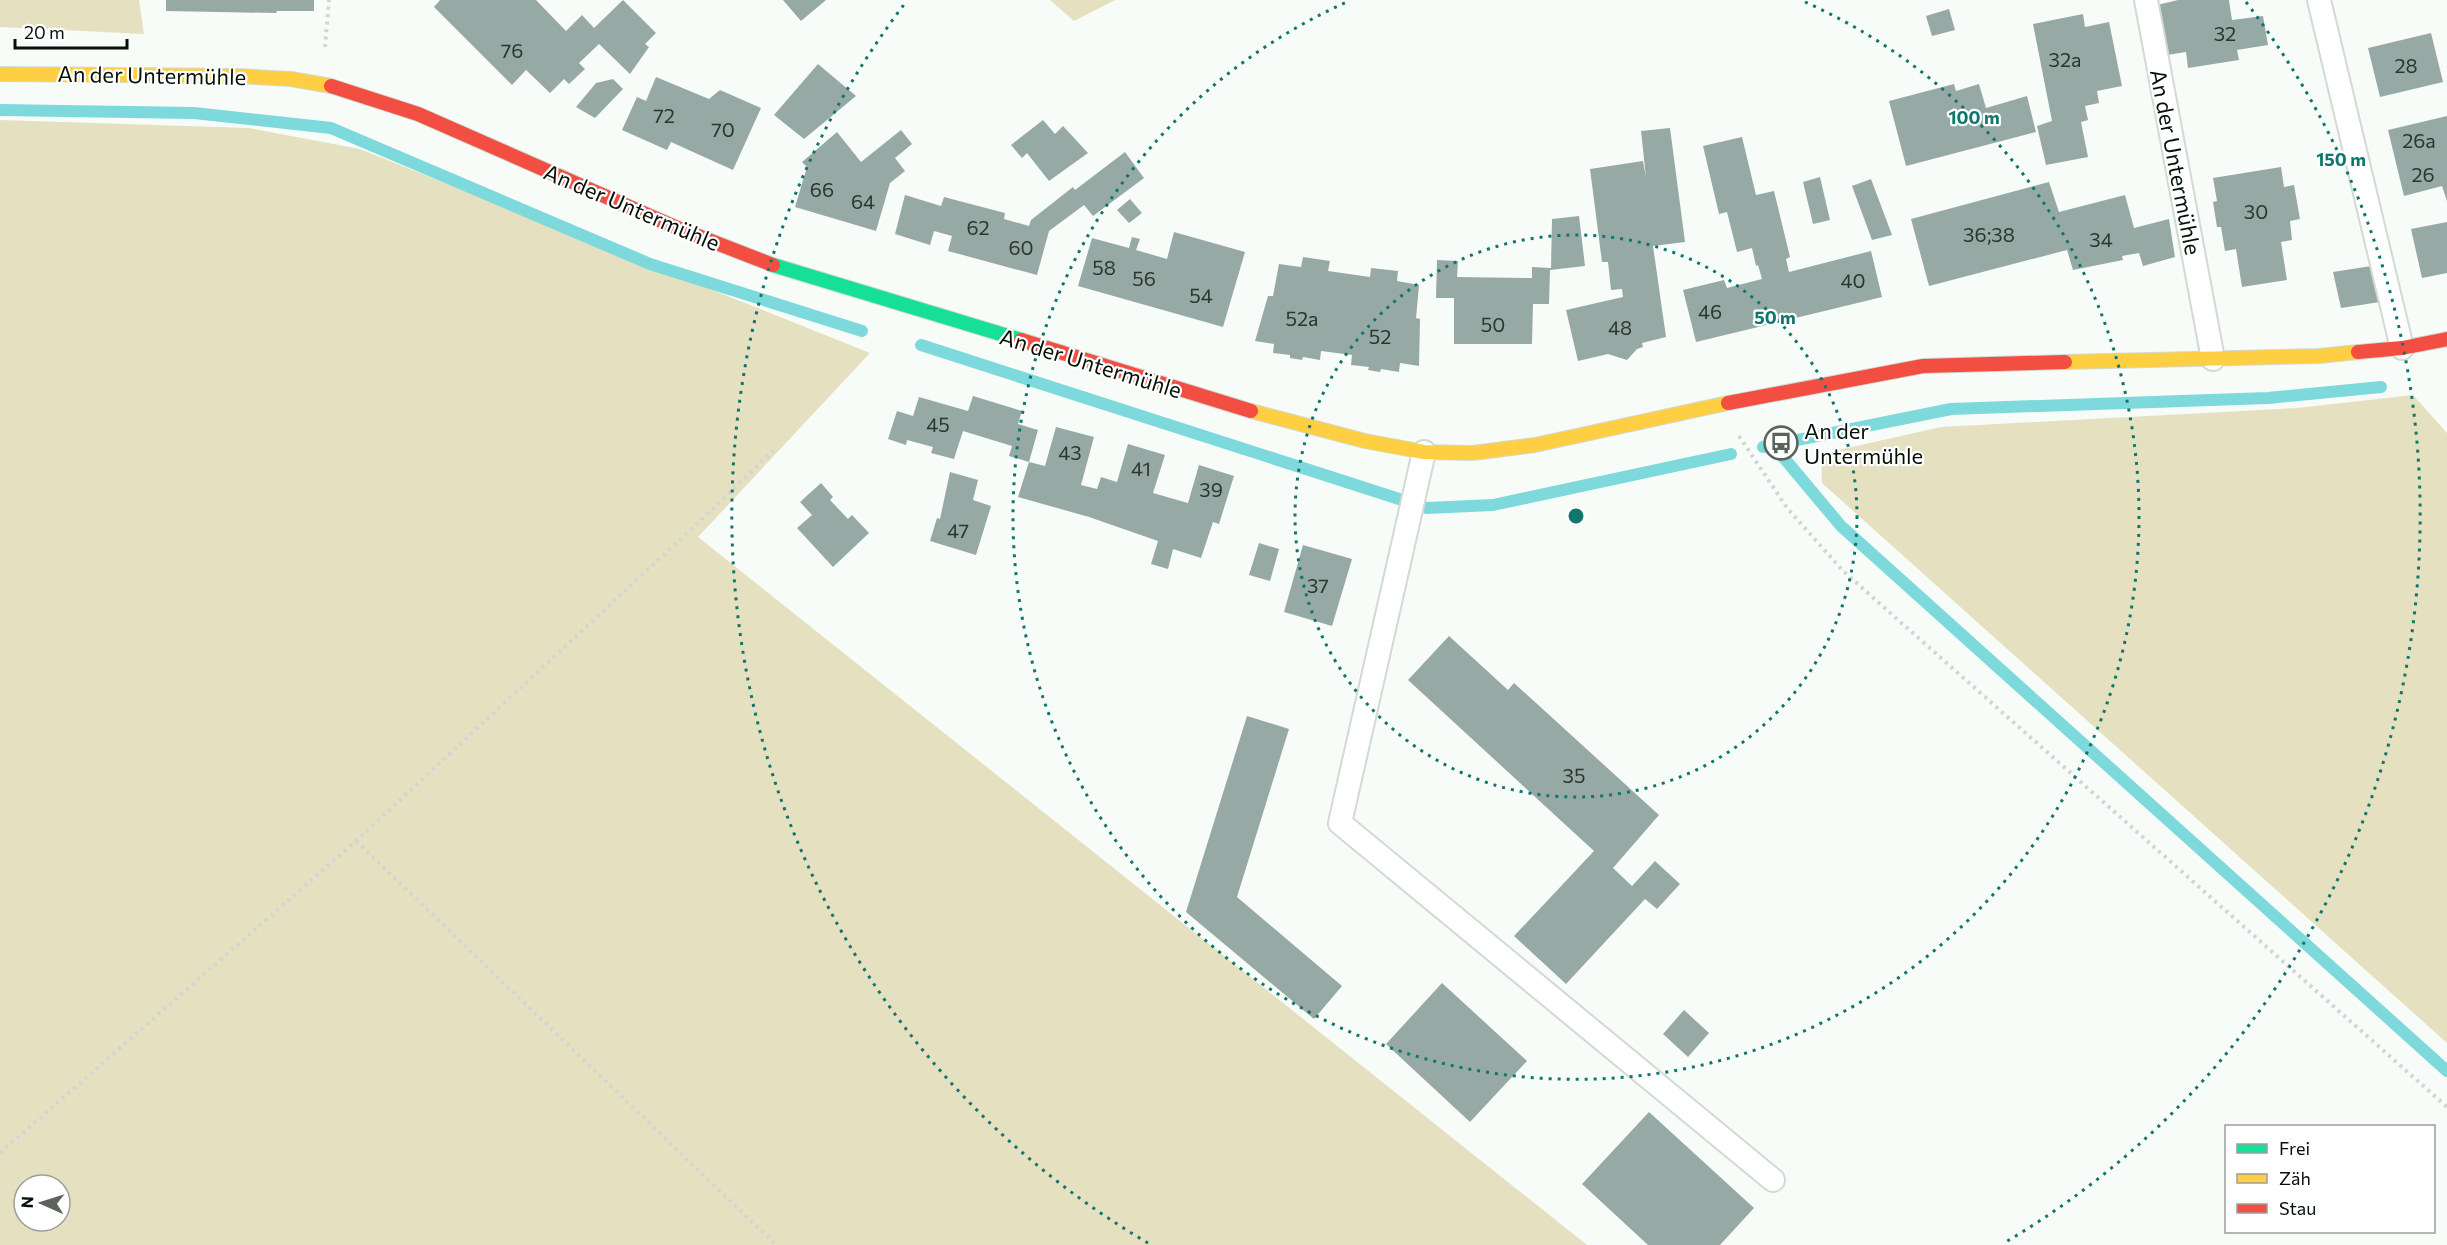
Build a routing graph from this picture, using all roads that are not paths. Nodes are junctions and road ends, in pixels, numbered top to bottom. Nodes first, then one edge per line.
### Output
1 (2146, 0) edge
2 (2319, 0) edge
3 (0, 74) edge
4 (2447, 339) edge
5 (2402, 348) junction
6 (2213, 359) junction
7 (1424, 452) junction
8 (1773, 1180) dead end

1 - 6 lane, An der Untermühle
2 - 5 lane
3 - 7 main road, An der Untermühle
4 - 5 main road, An der Untermühle
5 - 6 main road, An der Untermühle
6 - 7 main road, An der Untermühle
7 - 8 lane

